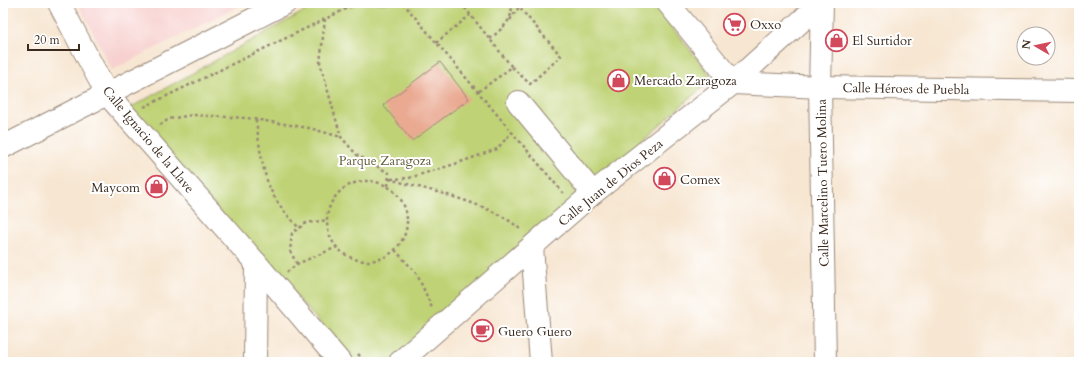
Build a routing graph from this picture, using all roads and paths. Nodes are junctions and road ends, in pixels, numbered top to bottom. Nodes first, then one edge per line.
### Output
1 (59, 3) edge
2 (285, 3) edge
3 (358, 3) edge
4 (403, 3) edge
5 (461, 3) edge
6 (511, 3) edge
7 (668, 3) edge
8 (821, 3) edge
9 (470, 15) junction
10 (325, 19) junction
11 (510, 20) junction
12 (490, 39) junction
13 (436, 43) junction
14 (512, 67) junction
15 (734, 83) junction
16 (820, 87) junction
17 (1079, 91) edge
18 (478, 92) junction
19 (107, 94) junction
20 (518, 102) dead end
21 (142, 107) dead end
22 (256, 120) junction
23 (158, 126) dead end
24 (512, 132) junction
25 (341, 137) junction
26 (3, 147) edge
27 (388, 179) junction
28 (388, 187) junction
29 (593, 193) junction
30 (566, 196) dead end
31 (328, 220) junction
32 (299, 228) junction
33 (337, 247) junction
34 (532, 247) junction
35 (395, 250) junction
36 (256, 263) junction
37 (297, 264) junction
38 (285, 274) dead end
39 (434, 314) dead end
40 (347, 356) edge
41 (255, 362) edge
42 (366, 362) edge
43 (400, 362) edge
44 (542, 362) edge
45 (825, 362) edge

1 - 19 street, Calle Ignacio de la Llave
2 - 19 street
3 - 10 path
4 - 13 path
5 - 9 path
6 - 11 path
7 - 15 street
8 - 15 street, Calle Juan de Dios Peza
8 - 16 street, Calle Marcelino Tuero Molina
9 - 12 path
9 - 13 path
10 - 21 path
10 - 25 path
11 - 12 path
11 - 14 path
12 - 14 path
13 - 18 path
14 - 18 path
15 - 16 street, Calle Héroes de Puebla
15 - 29 street, Calle Juan de Dios Peza
16 - 17 street, Calle Héroes de Puebla
16 - 45 street, Calle Marcelino Tuero Molina
18 - 24 path
19 - 26 street
19 - 36 street, Calle Ignacio de la Llave
20 - 29 street
22 - 23 path
22 - 25 path
22 - 32 path
24 - 27 path
24 - 30 path
25 - 27 path
27 - 28 path
27 - 34 path
28 - 31 path
28 - 35 path
29 - 34 street, Calle Juan de Dios Peza
31 - 32 path
31 - 33 path
32 - 37 path
33 - 35 path
33 - 37 path
34 - 43 street, Calle Juan de Dios Peza
34 - 44 street
35 - 39 path
36 - 40 street, Calle Ignacio de la Llave
36 - 41 street
37 - 38 path
40 - 42 path

